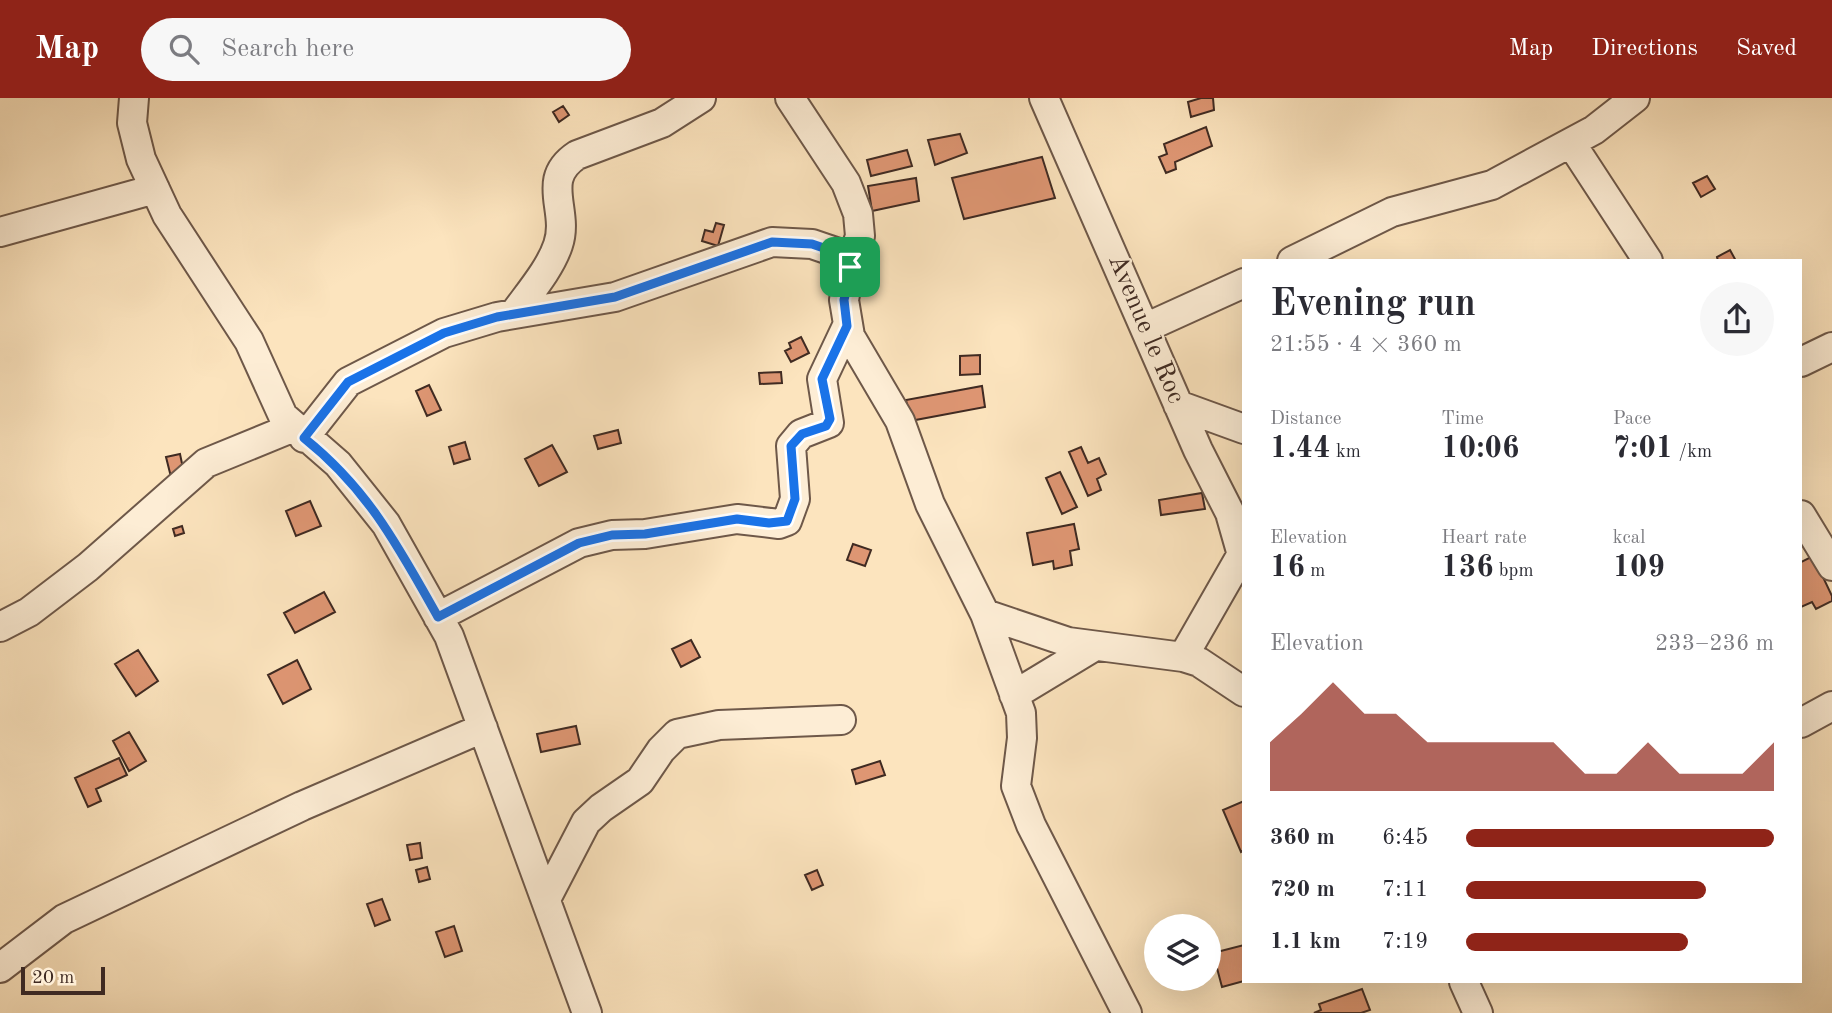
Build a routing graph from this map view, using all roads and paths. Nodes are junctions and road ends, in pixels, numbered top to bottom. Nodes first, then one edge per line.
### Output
1 (134, 98) edge
2 (701, 98) edge
3 (790, 98) edge
4 (1044, 98) edge
5 (1636, 98) edge
6 (1571, 143) junction
7 (155, 189) junction
8 (0, 232) edge
9 (853, 258) junction
10 (1296, 259) edge
11 (1647, 259) edge
12 (1242, 284) edge
13 (514, 314) junction
14 (847, 326) junction
15 (1145, 328) junction
16 (1832, 346) edge
17 (1802, 361) edge
18 (1178, 405) junction
19 (1242, 428) edge
20 (299, 432) junction
21 (1802, 517) edge
22 (1242, 555) edge
23 (1242, 560) edge
24 (1832, 566) edge
25 (985, 614) junction
26 (438, 617) junction
27 (0, 627) edge
28 (1095, 646) junction
29 (1182, 657) junction
30 (1242, 691) edge
31 (1014, 695) junction
32 (1832, 706) edge
33 (841, 720) dead end
34 (1802, 722) edge
35 (483, 728) junction
36 (546, 900) junction
37 (0, 968) edge
38 (1464, 983) edge
39 (587, 1013) edge
40 (1126, 1013) edge
41 (1478, 1013) edge

1 - 7 street
2 - 13 street
3 - 9 street
4 - 15 street, Avenue le Roc
5 - 6 street
6 - 10 street
6 - 11 street
7 - 8 street
7 - 20 street
9 - 13 street
9 - 14 street
12 - 15 street
13 - 20 street
14 - 25 street
14 - 26 street
15 - 18 street, Avenue le Roc
16 - 17 street
18 - 19 street
18 - 22 street, Avenue le Roc
20 - 26 street
20 - 27 street
21 - 24 street
23 - 29 street
25 - 28 street
25 - 31 street
26 - 35 street
28 - 29 street
28 - 31 street
29 - 30 street
31 - 40 street
32 - 34 street
33 - 36 street
35 - 36 street
35 - 37 street
36 - 39 street
38 - 41 street

